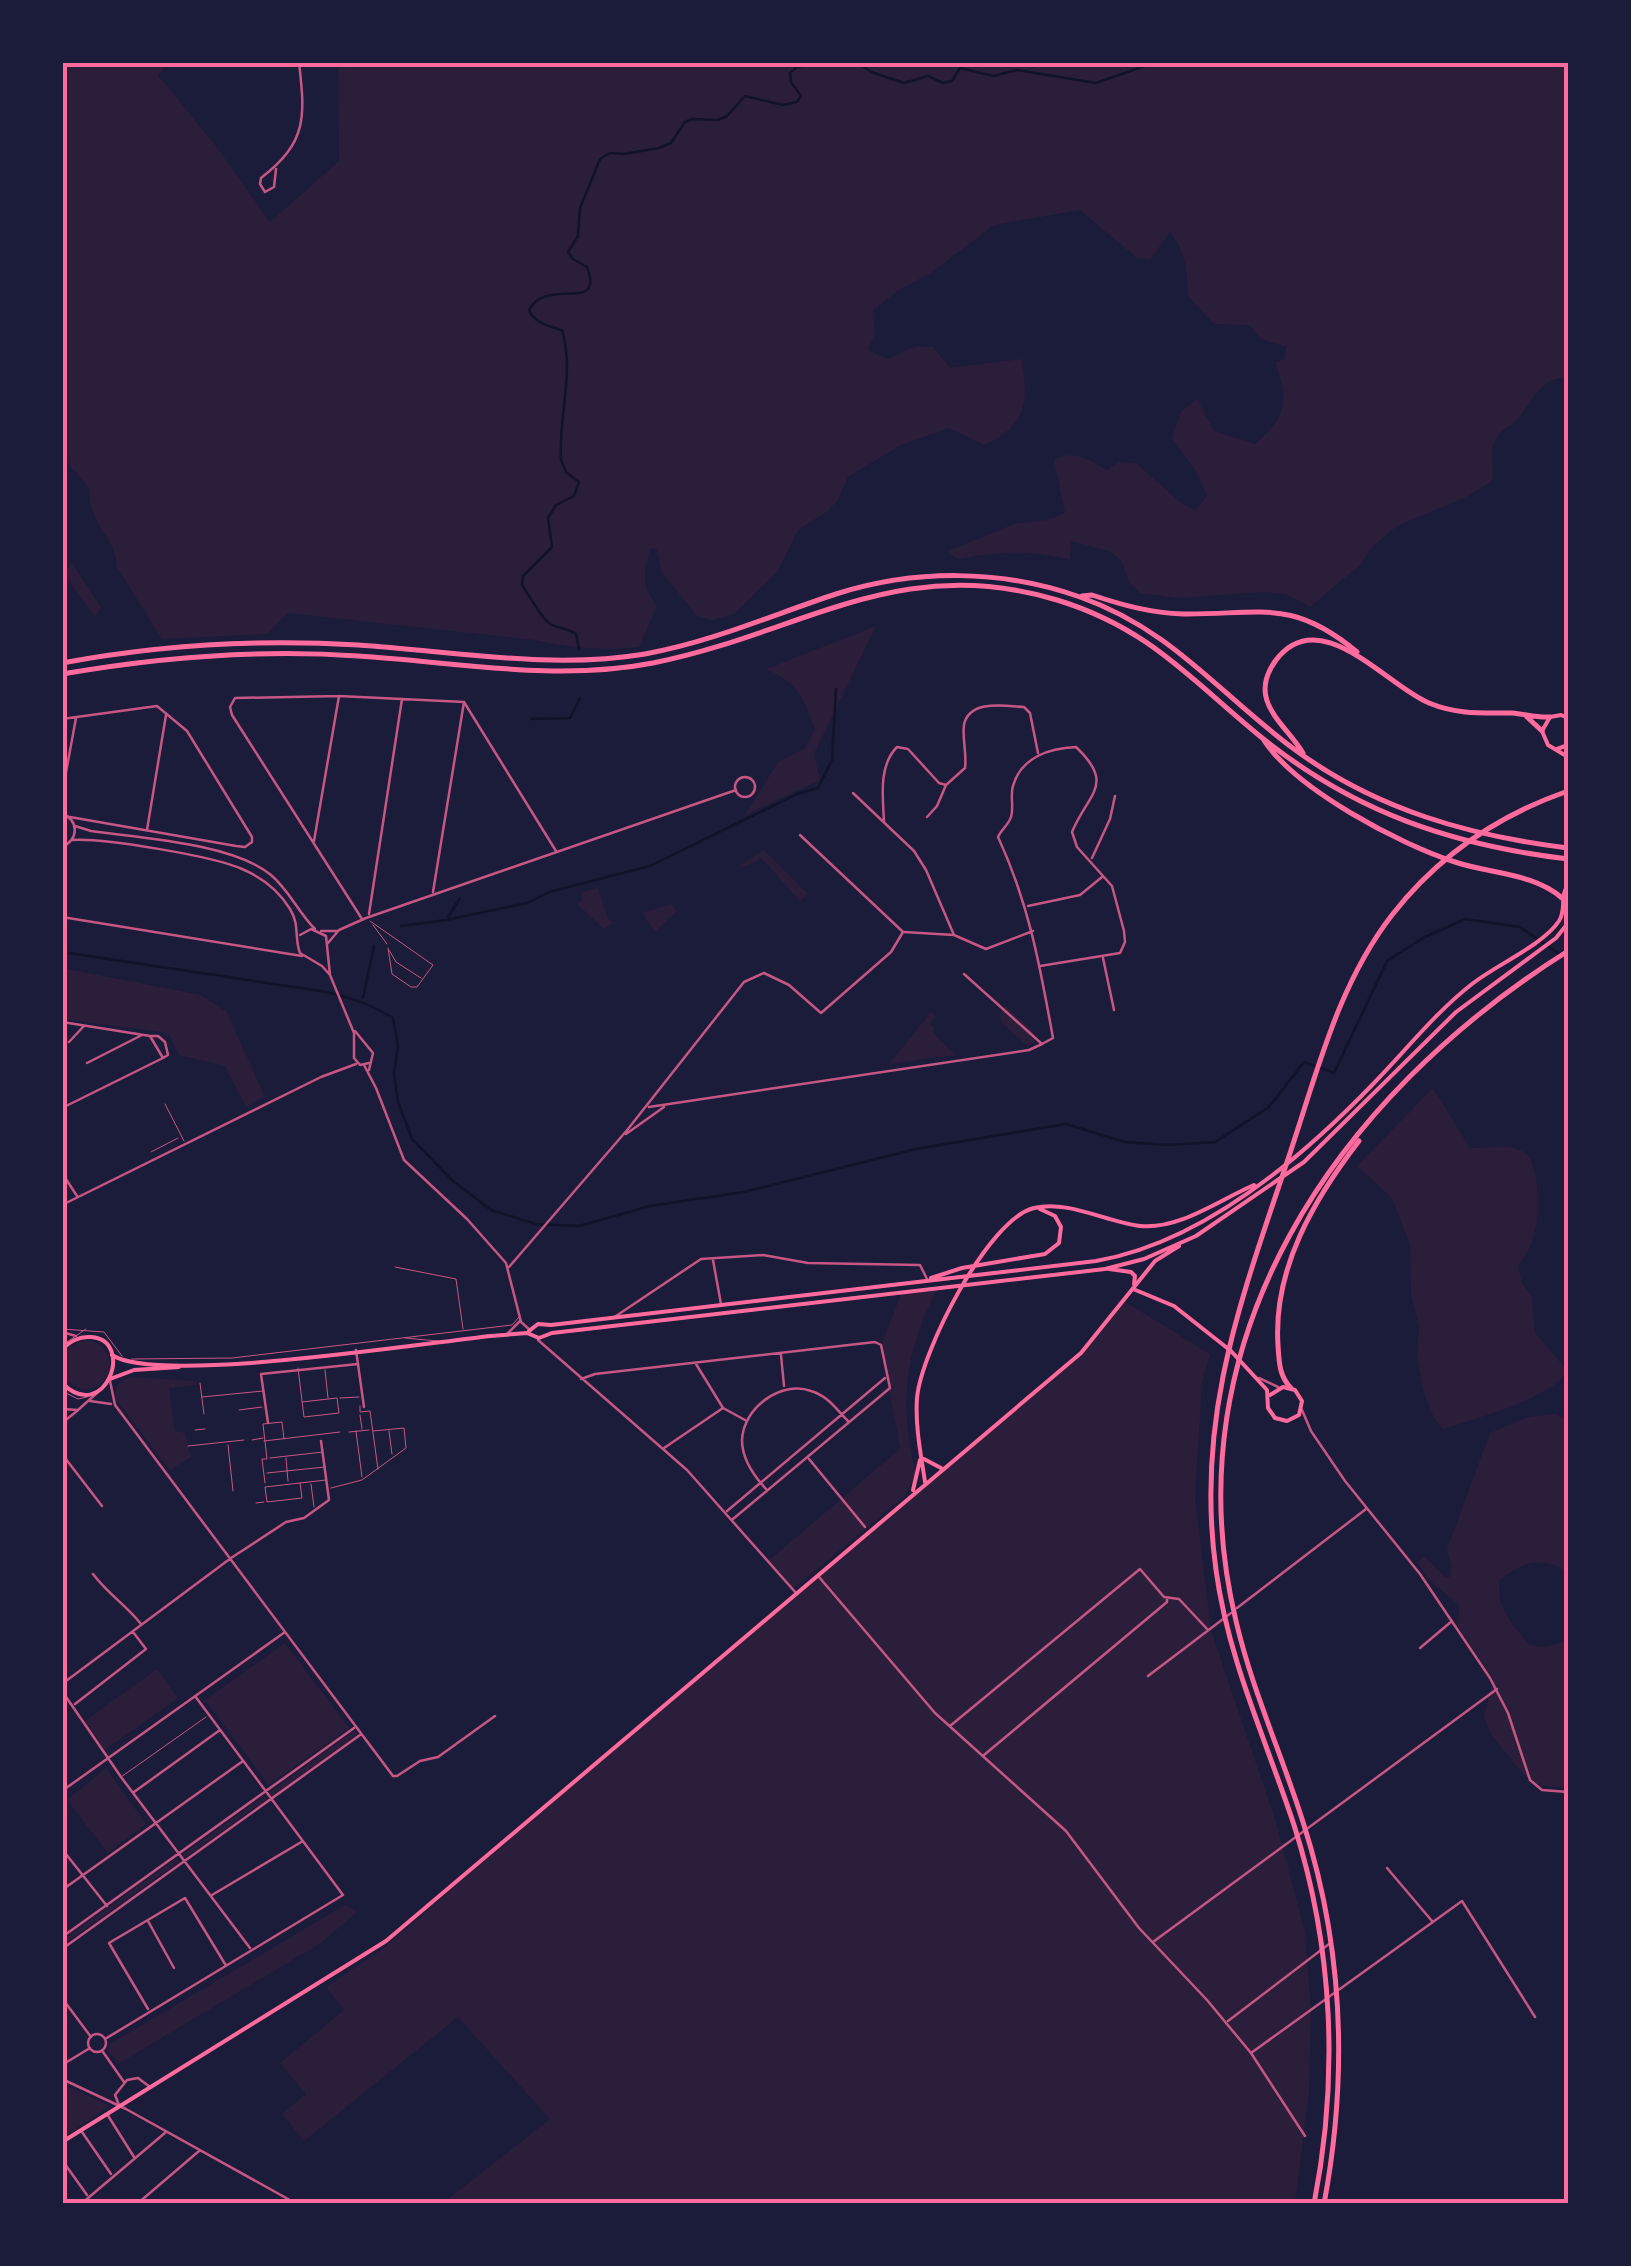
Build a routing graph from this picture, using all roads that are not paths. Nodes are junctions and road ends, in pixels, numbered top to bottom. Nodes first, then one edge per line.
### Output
1 (299, 62) edge
2 (276, 169) dead end
3 (1079, 596) junction
4 (62, 663) edge
5 (62, 674) edge
6 (1390, 680) junction
7 (339, 696) junction
8 (402, 698) junction
9 (464, 702) junction
10 (166, 713) junction
11 (1524, 715) junction
12 (76, 716) junction
13 (1550, 717) junction
14 (1568, 718) edge
15 (62, 719) edge
16 (1542, 732) junction
17 (1261, 737) junction
18 (1568, 745) edge
19 (1558, 749) junction
20 (1038, 755) junction
21 (1304, 756) junction
22 (1568, 758) edge
23 (946, 785) junction
24 (736, 790) dead end
25 (1568, 790) edge
26 (63, 792) edge
27 (852, 793) dead end
28 (1115, 796) dead end
29 (66, 815) edge
30 (927, 817) dead end
31 (884, 822) junction
32 (75, 826) junction
33 (147, 830) junction
34 (800, 835) dead end
35 (72, 840) junction
36 (314, 842) junction
37 (63, 847) edge
38 (1568, 848) edge
39 (556, 850) junction
40 (1568, 859) edge
41 (1091, 860) junction
42 (1103, 876) junction
43 (1568, 886) edge
44 (432, 893) junction
45 (1565, 905) edge
46 (1027, 906) junction
47 (62, 917) edge
48 (366, 918) junction
49 (372, 922) junction
50 (1568, 923) edge
51 (315, 929) junction
52 (340, 930) junction
53 (321, 931) junction
54 (1034, 931) junction
55 (903, 932) junction
56 (954, 935) junction
57 (300, 936) junction
58 (297, 943) junction
59 (328, 943) junction
60 (388, 948) junction
61 (327, 950) junction
62 (281, 951) junction
63 (1568, 951) edge
64 (302, 956) junction
65 (1103, 957) junction
66 (314, 960) junction
67 (1040, 966) junction
68 (964, 974) dead end
69 (331, 978) junction
70 (423, 980) junction
71 (1114, 1010) dead end
72 (62, 1022) edge
73 (83, 1025) junction
74 (351, 1026) junction
75 (143, 1034) junction
76 (150, 1036) junction
77 (69, 1042) dead end
78 (1042, 1044) junction
79 (366, 1046) junction
80 (356, 1048) junction
81 (1441, 1049) junction
82 (163, 1058) junction
83 (354, 1058) junction
84 (87, 1063) dead end
85 (363, 1064) junction
86 (346, 1065) junction
87 (166, 1104) dead end
88 (665, 1106) junction
89 (646, 1107) junction
90 (62, 1108) edge
91 (628, 1130) junction
92 (181, 1136) junction
93 (185, 1144) junction
94 (151, 1152) dead end
95 (62, 1174) edge
96 (1263, 1181) junction
97 (77, 1198) junction
98 (62, 1205) edge
99 (1030, 1208) junction
100 (1196, 1236) junction
101 (712, 1258) junction
102 (395, 1267) dead end
103 (508, 1267) junction
104 (1105, 1268) junction
105 (926, 1279) junction
106 (913, 1282) junction
107 (1132, 1289) junction
108 (721, 1304) junction
109 (732, 1311) junction
110 (519, 1314) junction
111 (711, 1314) junction
112 (614, 1318) junction
113 (520, 1320) junction
114 (89, 1328) junction
115 (462, 1328) dead end
116 (533, 1331) junction
117 (505, 1335) junction
118 (68, 1336) edge
119 (544, 1336) junction
120 (402, 1338) junction
121 (439, 1341) junction
122 (64, 1348) edge
123 (115, 1348) junction
124 (356, 1350) junction
125 (548, 1352) junction
126 (780, 1353) junction
127 (114, 1356) junction
128 (695, 1362) junction
129 (358, 1364) junction
130 (184, 1366) junction
131 (324, 1367) junction
132 (298, 1368) junction
133 (886, 1377) junction
134 (1259, 1378) junction
135 (110, 1379) junction
136 (581, 1379) junction
137 (62, 1383) edge
138 (200, 1383) dead end
139 (1280, 1388) junction
140 (1291, 1388) junction
141 (102, 1389) junction
142 (784, 1389) junction
143 (62, 1390) edge
144 (263, 1391) junction
145 (94, 1393) junction
146 (362, 1396) junction
147 (1270, 1396) junction
148 (202, 1397) junction
149 (337, 1398) junction
150 (328, 1400) junction
151 (88, 1402) junction
152 (302, 1402) junction
153 (115, 1406) junction
154 (266, 1406) junction
155 (364, 1407) joint
156 (724, 1408) junction
157 (62, 1409) edge
158 (78, 1410) junction
159 (239, 1410) dead end
160 (1302, 1410) junction
161 (360, 1412) junction
162 (204, 1414) dead end
163 (842, 1414) junction
164 (1295, 1419) junction
165 (746, 1421) junction
166 (849, 1422) junction
167 (62, 1423) edge
168 (265, 1424) junction
169 (206, 1429) dead end
170 (195, 1430) dead end
171 (362, 1430) junction
172 (373, 1430) junction
173 (389, 1430) junction
174 (356, 1431) junction
175 (1311, 1431) junction
176 (340, 1432) dead end
177 (349, 1432) dead end
178 (284, 1439) junction
179 (244, 1440) dead end
180 (252, 1440) dead end
181 (264, 1440) junction
182 (321, 1441) dead end
183 (228, 1442) junction
184 (188, 1446) dead end
185 (663, 1448) junction
186 (322, 1452) junction
187 (62, 1454) edge
188 (286, 1456) junction
189 (921, 1456) junction
190 (807, 1457) junction
191 (392, 1458) junction
192 (266, 1459) junction
193 (324, 1466) junction
194 (941, 1468) junction
195 (378, 1469) junction
196 (287, 1471) junction
197 (264, 1473) junction
198 (326, 1480) junction
199 (362, 1480) junction
200 (311, 1482) junction
201 (760, 1482) junction
202 (925, 1482) junction
203 (300, 1483) junction
204 (289, 1484) junction
205 (265, 1486) junction
206 (328, 1489) junction
207 (768, 1490) junction
208 (233, 1492) dead end
209 (911, 1494) junction
210 (267, 1502) junction
211 (256, 1503) dead end
212 (102, 1506) dead end
213 (1367, 1508) junction
214 (314, 1511) junction
215 (726, 1511) junction
216 (734, 1519) junction
217 (865, 1527) dead end
218 (231, 1558) junction
219 (93, 1574) dead end
220 (818, 1576) junction
221 (797, 1594) junction
222 (1167, 1597) junction
223 (1452, 1621) junction
224 (142, 1625) junction
225 (1208, 1630) junction
226 (133, 1632) junction
227 (285, 1632) junction
228 (1420, 1648) dead end
229 (1148, 1676) dead end
230 (62, 1684) edge
231 (1497, 1689) junction
232 (62, 1691) edge
233 (195, 1696) junction
234 (73, 1705) junction
235 (208, 1715) junction
236 (494, 1716) dead end
237 (950, 1726) junction
238 (356, 1727) junction
239 (220, 1730) junction
240 (362, 1734) junction
241 (983, 1756) junction
242 (107, 1758) junction
243 (244, 1761) junction
244 (121, 1777) junction
245 (62, 1791) edge
246 (266, 1791) junction
247 (1568, 1792) edge
248 (132, 1793) junction
249 (272, 1799) junction
250 (155, 1823) junction
251 (303, 1841) junction
252 (62, 1848) edge
253 (178, 1854) junction
254 (184, 1862) junction
255 (1387, 1868) dead end
256 (84, 1875) junction
257 (62, 1890) edge
258 (211, 1896) junction
259 (106, 1906) junction
260 (148, 1920) junction
261 (1433, 1922) junction
262 (62, 1937) edge
263 (1152, 1943) junction
264 (1330, 1943) dead end
265 (62, 1948) edge
266 (252, 1950) junction
267 (226, 1966) junction
268 (174, 1968) dead end
269 (62, 1998) edge
270 (150, 2011) junction
271 (1536, 2018) dead end
272 (1226, 2022) junction
273 (91, 2037) junction
274 (105, 2038) junction
275 (90, 2048) junction
276 (102, 2051) junction
277 (1251, 2053) junction
278 (62, 2064) edge
279 (62, 2079) edge
280 (143, 2081) junction
281 (124, 2082) junction
282 (151, 2087) junction
283 (140, 2094) junction
284 (115, 2095) junction
285 (107, 2100) junction
286 (120, 2106) junction
287 (106, 2114) junction
288 (81, 2130) junction
289 (167, 2132) junction
290 (1305, 2136) dead end
291 (62, 2142) edge
292 (200, 2150) junction
293 (135, 2158) junction
294 (62, 2160) edge
295 (113, 2177) junction
296 (89, 2197) junction
297 (81, 2204) edge
298 (137, 2204) edge
299 (296, 2204) edge
300 (1314, 2204) edge
301 (1324, 2204) edge

1 - 2 street
3 - 4 highway
3 - 6 highway
3 - 21 highway
5 - 17 highway
6 - 11 highway
6 - 21 highway
7 - 8 street
7 - 36 street
7 - 36 street
8 - 9 street
8 - 48 street
9 - 39 street
9 - 44 street
10 - 12 street
10 - 33 street
10 - 33 street
11 - 13 highway
11 - 16 highway
12 - 15 street
12 - 26 street
13 - 14 main road
13 - 16 main road
16 - 19 main road
17 - 40 highway
17 - 45 highway
18 - 19 main road
19 - 22 main road
20 - 23 street
20 - 41 street
20 - 46 street
21 - 38 highway
23 - 30 street
23 - 31 street
24 - 39 street
25 - 300 highway
26 - 29 street
27 - 31 street
28 - 41 street
29 - 32 street
29 - 33 street
31 - 56 street
32 - 35 street
32 - 51 street
34 - 55 street
35 - 37 street
35 - 57 street
36 - 48 street
39 - 44 street
41 - 42 street
42 - 46 street
42 - 65 street
43 - 45 main road
44 - 48 street
45 - 96 main road
46 - 54 street
47 - 62 street
48 - 49 street
48 - 52 street
49 - 60 street
49 - 70 street
50 - 100 main road
51 - 53 street
51 - 57 street
52 - 53 street
52 - 59 street
53 - 59 street
54 - 56 street
54 - 67 street
55 - 56 street
55 - 89 street
57 - 58 street
58 - 62 street
58 - 64 street
59 - 61 street
60 - 70 street
60 - 70 street
61 - 66 street
61 - 69 street
62 - 64 street
63 - 81 highway
64 - 66 street
65 - 67 street
65 - 71 street
66 - 69 street
67 - 78 street
68 - 78 street
69 - 74 street
72 - 73 street
73 - 75 street
73 - 77 street
74 - 79 street
74 - 80 street
75 - 76 street
75 - 84 street
76 - 82 street
76 - 82 street
78 - 88 street
79 - 80 street
79 - 85 street
80 - 83 street
81 - 140 highway
81 - 301 highway
82 - 90 street
83 - 85 street
83 - 86 street
85 - 86 street
85 - 103 street
86 - 93 street
87 - 92 street
88 - 89 street
88 - 91 street
89 - 91 street
91 - 103 street
92 - 93 street
92 - 94 street
93 - 97 street
95 - 97 street
96 - 99 main road
96 - 106 main road
97 - 98 street
99 - 105 main road
99 - 189 main road
100 - 104 main road
100 - 107 main road
101 - 105 street
101 - 108 street
101 - 112 street
102 - 115 street
103 - 110 street
104 - 107 main road
104 - 109 main road
105 - 106 main road
106 - 108 main road
107 - 134 main road
107 - 194 main road
108 - 109 main road
108 - 111 main road
108 - 112 main road
109 - 111 main road
110 - 113 street
110 - 120 street
111 - 119 main road
112 - 116 main road
113 - 116 street
113 - 117 street
114 - 118 street
114 - 118 street
114 - 123 street
116 - 117 main road
116 - 119 main road
116 - 119 main road
116 - 125 street
117 - 121 main road
118 - 122 main road
118 - 127 main road
119 - 125 street
120 - 121 street
120 - 123 street
121 - 124 main road
123 - 127 street
124 - 129 street
124 - 130 main road
125 - 136 street
126 - 128 street
126 - 133 street
126 - 142 street
127 - 130 main road
127 - 135 main road
128 - 136 street
128 - 156 street
129 - 131 street
129 - 146 street
130 - 135 main road
131 - 132 street
131 - 150 street
132 - 144 street
132 - 152 street
133 - 163 street
133 - 166 street
134 - 139 street
134 - 147 main road
135 - 141 main road
135 - 153 street
136 - 185 street
137 - 145 main road
138 - 148 street
139 - 140 main road
139 - 147 main road
140 - 160 main road
141 - 145 main road
141 - 151 street
142 - 163 street
142 - 165 street
143 - 145 street
144 - 148 street
144 - 154 street
146 - 149 street
146 - 155 street
147 - 164 main road
148 - 162 street
149 - 150 street
149 - 152 street
150 - 152 street
151 - 153 street
151 - 158 street
153 - 218 street
154 - 159 street
154 - 168 street
155 - 161 street
156 - 165 street
156 - 185 street
157 - 158 street
158 - 167 street
160 - 164 main road
160 - 175 street
161 - 171 street
161 - 172 street
163 - 166 street
163 - 201 street
164 - 175 street
165 - 201 street
166 - 190 street
168 - 178 street
168 - 181 street
169 - 170 street
171 - 172 street
171 - 174 street
172 - 173 street
172 - 195 street
173 - 191 street
173 - 191 street
174 - 177 street
174 - 199 street
175 - 213 street
176 - 178 street
178 - 181 street
179 - 183 street
180 - 181 street
181 - 192 street
182 - 186 street
183 - 184 street
183 - 208 street
185 - 215 street
186 - 188 street
186 - 193 street
187 - 212 street
188 - 192 street
188 - 196 street
189 - 194 main road
189 - 202 main road
189 - 209 main road
190 - 207 street
190 - 217 street
191 - 195 street
192 - 197 street
193 - 196 street
193 - 198 street
194 - 202 main road
195 - 199 street
196 - 197 street
196 - 204 street
197 - 205 street
198 - 200 street
198 - 206 street
199 - 206 street
200 - 203 street
200 - 214 street
201 - 207 street
201 - 215 street
202 - 209 main road
203 - 204 street
203 - 210 street
204 - 205 street
205 - 210 street
206 - 214 street
207 - 216 street
209 - 220 main road
210 - 211 street
213 - 223 street
213 - 225 street
214 - 218 street
215 - 216 street
216 - 221 street
218 - 224 street
218 - 227 street
219 - 224 street
220 - 221 main road
220 - 237 street
221 - 282 main road
222 - 225 street
222 - 237 street
222 - 241 street
223 - 228 street
223 - 231 street
224 - 226 street
225 - 229 street
226 - 230 street
226 - 234 street
227 - 233 street
227 - 238 street
231 - 247 street
231 - 263 street
232 - 234 street
233 - 235 street
233 - 242 street
234 - 242 street
235 - 239 street
235 - 244 street
236 - 240 street
237 - 241 street
238 - 240 street
238 - 246 street
239 - 243 street
239 - 248 street
240 - 249 street
241 - 263 street
242 - 244 street
242 - 245 street
243 - 246 street
243 - 250 street
244 - 248 street
246 - 249 street
246 - 253 street
248 - 250 street
249 - 251 street
249 - 254 street
250 - 253 street
250 - 256 street
251 - 258 street
251 - 266 street
252 - 256 street
253 - 254 street
253 - 259 street
254 - 258 street
254 - 265 street
255 - 261 street
256 - 257 street
256 - 259 street
258 - 266 street
259 - 262 street
260 - 267 street
260 - 268 street
260 - 270 street
261 - 271 street
261 - 277 street
263 - 272 street
264 - 272 street
266 - 267 street
267 - 270 street
269 - 273 street
270 - 274 street
272 - 277 street
273 - 274 street
273 - 275 street
274 - 276 street
275 - 276 street
275 - 278 street
276 - 281 street
277 - 290 street
279 - 285 street
280 - 281 street
280 - 282 street
280 - 283 street
281 - 284 street
282 - 283 main road
283 - 286 main road
284 - 285 street
284 - 286 street
285 - 286 street
286 - 287 main road
286 - 289 street
287 - 288 main road
287 - 293 street
288 - 291 main road
288 - 295 street
289 - 292 street
289 - 293 street
292 - 298 street
292 - 299 street
293 - 295 street
294 - 296 street
295 - 296 street
296 - 297 street

